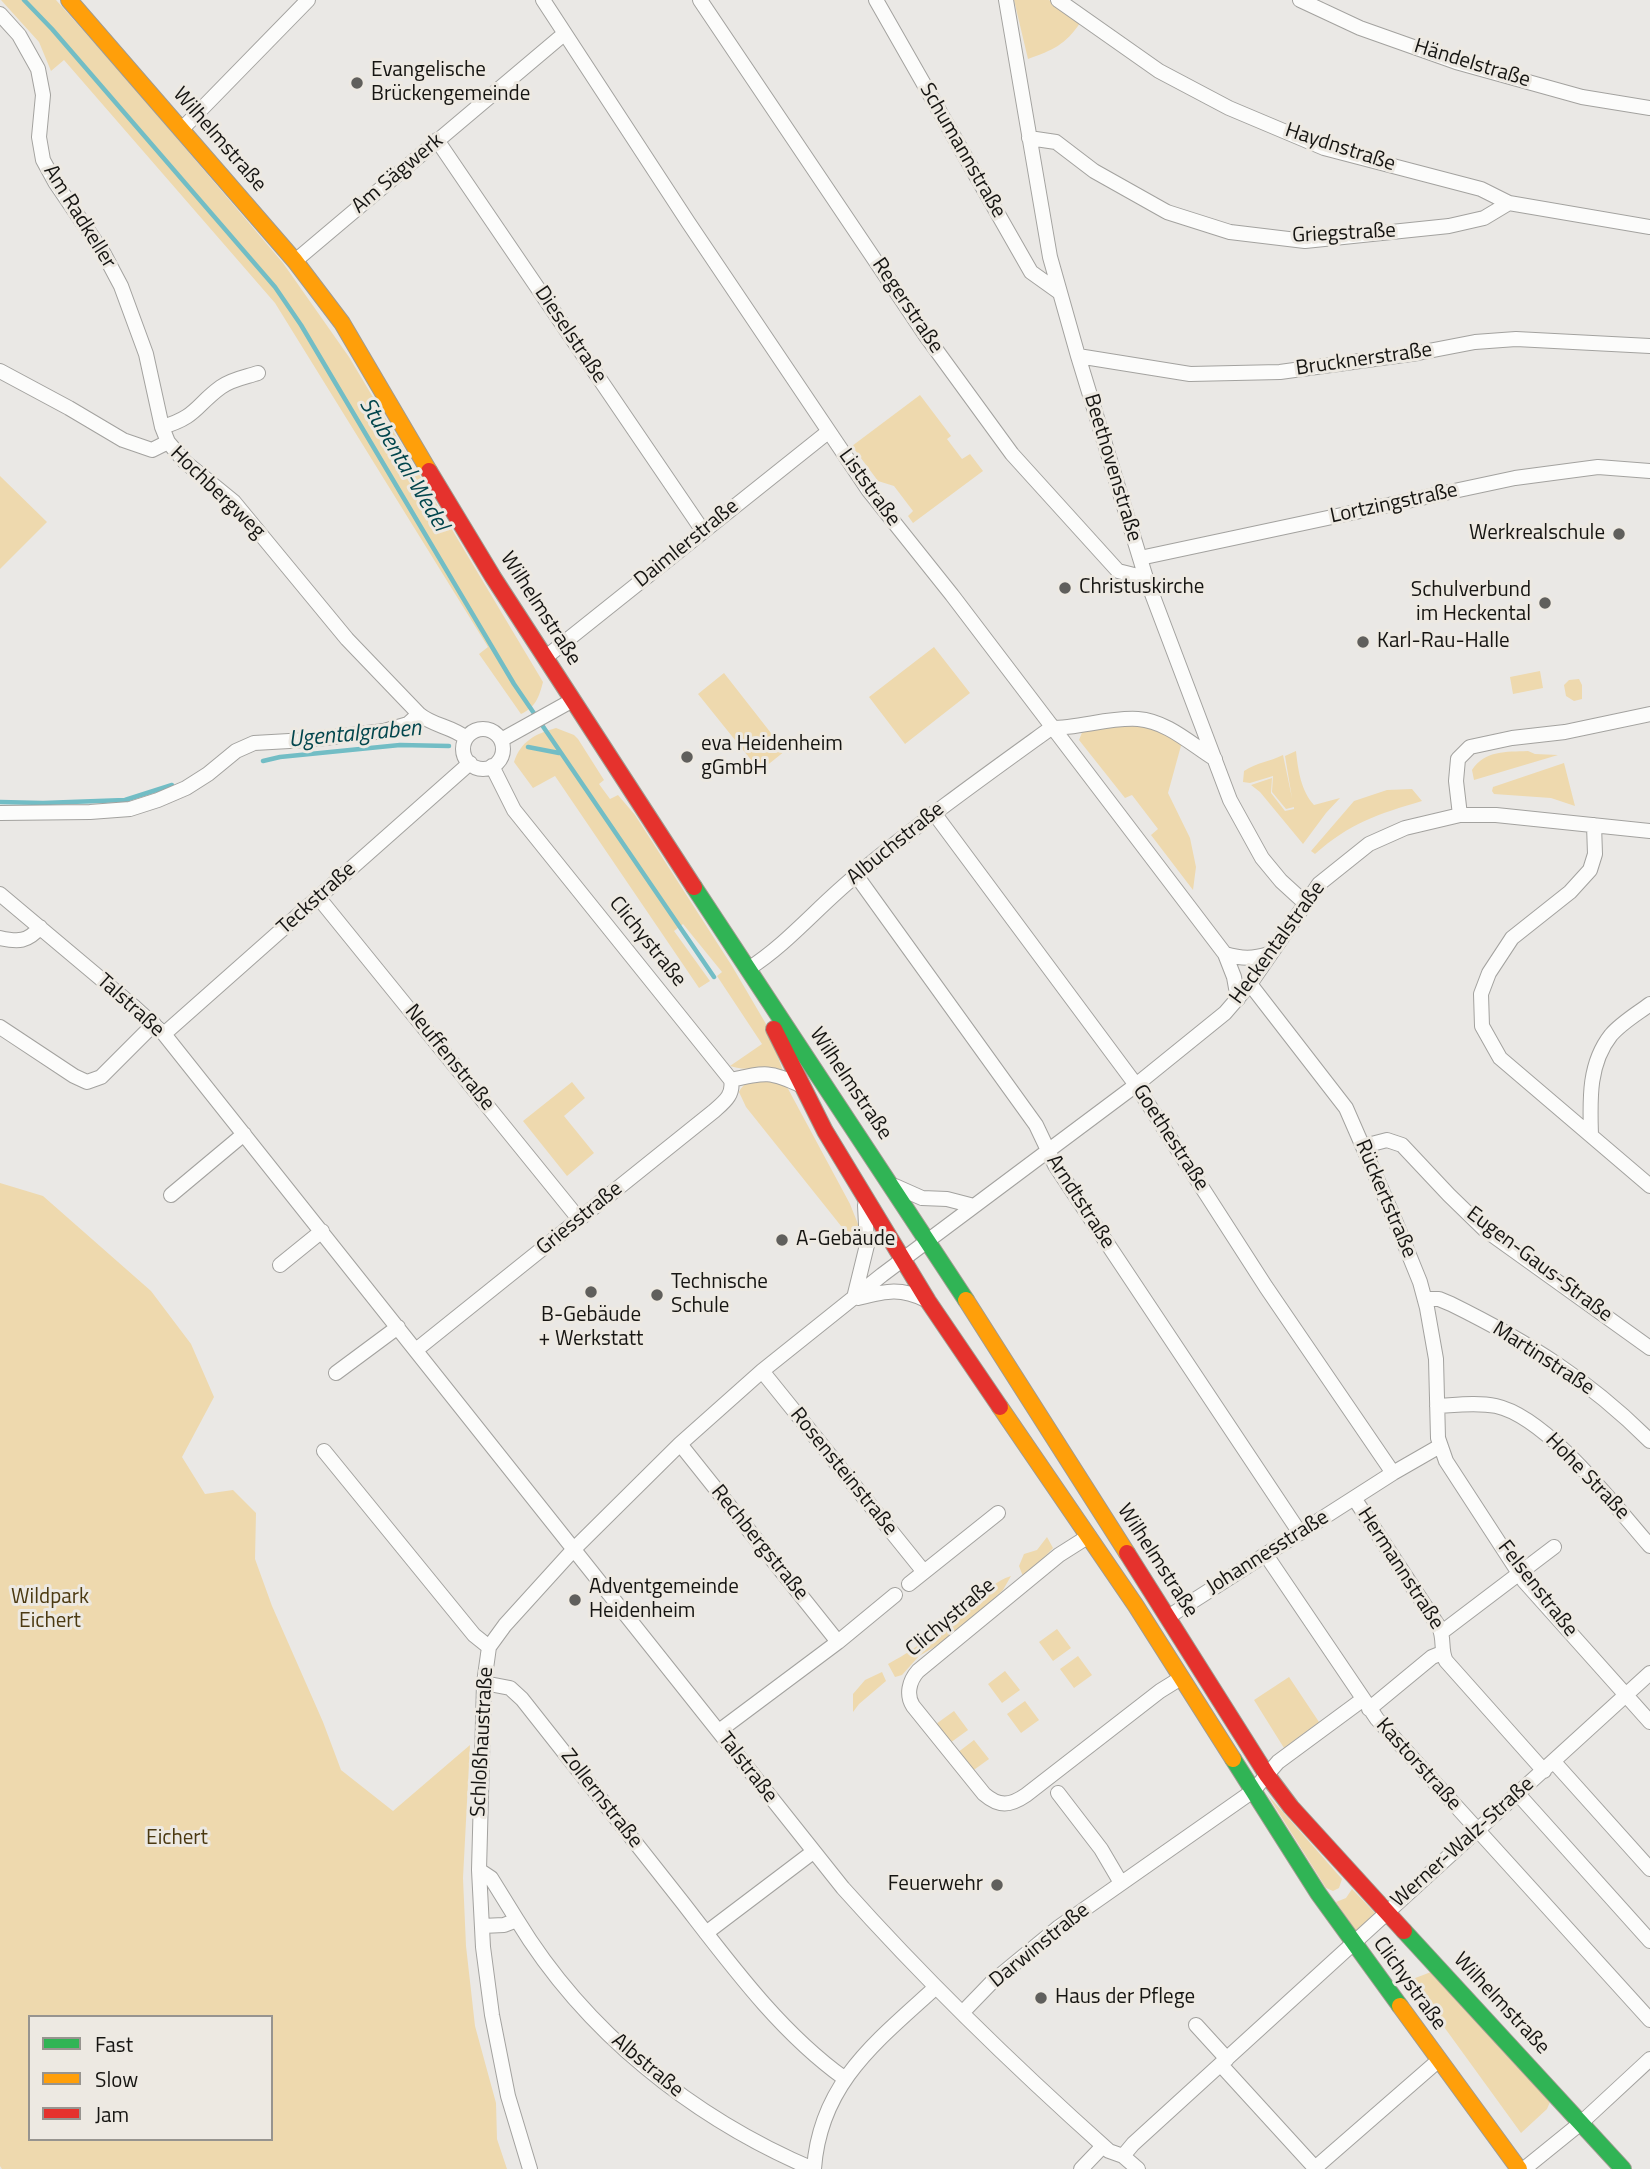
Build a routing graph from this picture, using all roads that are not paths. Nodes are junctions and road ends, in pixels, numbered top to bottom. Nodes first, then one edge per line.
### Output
1 (69, 0) edge
2 (308, 0) edge
3 (543, 0) edge
4 (700, 0) edge
5 (876, 0) edge
6 (1006, 0) edge
7 (1058, 0) edge
8 (1300, 0) edge
9 (0, 13) edge
10 (564, 34) junction
11 (1650, 108) edge
12 (182, 129) junction
13 (1029, 138) junction
14 (437, 140) junction
15 (1509, 203) junction
16 (1650, 227) edge
17 (295, 261) junction
18 (1059, 292) junction
19 (1650, 346) edge
20 (1078, 356) junction
21 (0, 371) edge
22 (258, 373) dead end
23 (162, 427) junction
24 (828, 432) junction
25 (168, 442) junction
26 (1650, 471) edge
27 (703, 531) junction
28 (1140, 558) junction
29 (1146, 578) junction
30 (546, 657) junction
31 (573, 700) junction
32 (419, 714) junction
33 (1650, 714) edge
34 (1051, 728) junction
35 (466, 737) junction
36 (500, 740) junction
37 (1215, 760) junction
38 (470, 764) junction
39 (492, 766) junction
40 (0, 813) edge
41 (934, 813) junction
42 (1460, 815) junction
43 (1594, 825) junction
44 (1650, 831) edge
45 (856, 875) junction
46 (0, 894) edge
47 (318, 897) junction
48 (1304, 902) junction
49 (40, 928) junction
50 (0, 938) edge
51 (1225, 954) junction
52 (1269, 954) junction
53 (753, 976) junction
54 (1250, 984) junction
55 (1238, 999) junction
56 (1650, 1004) edge
57 (0, 1027) edge
58 (159, 1029) junction
59 (731, 1080) junction
60 (1136, 1085) junction
61 (802, 1086) junction
62 (244, 1134) junction
63 (1591, 1135) junction
64 (1364, 1146) junction
65 (1048, 1152) junction
66 (892, 1184) junction
67 (1650, 1186) edge
68 (172, 1195) dead end
69 (864, 1197) junction
70 (974, 1206) junction
71 (579, 1219) junction
72 (322, 1231) junction
73 (928, 1241) junction
74 (902, 1260) junction
75 (280, 1265) dead end
76 (854, 1299) junction
77 (1425, 1299) junction
78 (928, 1301) junction
79 (398, 1327) junction
80 (1650, 1348) edge
81 (416, 1350) junction
82 (762, 1371) junction
83 (336, 1373) dead end
84 (1437, 1406) junction
85 (1650, 1441) edge
86 (680, 1444) junction
87 (1440, 1446) junction
88 (324, 1451) dead end
89 (1393, 1473) junction
90 (1354, 1498) junction
91 (998, 1513) dead end
92 (1300, 1533) junction
93 (1089, 1535) junction
94 (1650, 1545) edge
95 (1555, 1547) dead end
96 (574, 1549) junction
97 (1266, 1555) junction
98 (924, 1572) junction
99 (1520, 1574) junction
100 (909, 1584) dead end
101 (895, 1595) dead end
102 (1168, 1617) junction
103 (1442, 1632) junction
104 (838, 1642) junction
105 (489, 1647) junction
106 (1442, 1653) junction
107 (1650, 1673) edge
108 (1181, 1678) junction
109 (484, 1683) junction
110 (1626, 1695) junction
111 (1365, 1704) junction
112 (1650, 1722) edge
113 (719, 1731) junction
114 (1549, 1766) junction
115 (1266, 1775) junction
116 (1253, 1791) junction
117 (1058, 1793) dead end
118 (1518, 1794) junction
119 (1477, 1831) junction
120 (813, 1852) junction
121 (1650, 1869) edge
122 (479, 1870) junction
123 (1121, 1883) junction
124 (1345, 1887) junction
125 (1318, 1893) junction
126 (1386, 1912) junction
127 (517, 1920) junction
128 (482, 1926) junction
129 (706, 1933) junction
130 (1650, 1941) edge
131 (1353, 1942) junction
132 (936, 1987) junction
133 (962, 2013) junction
134 (1650, 2020) edge
135 (1196, 2025) dead end
136 (1650, 2059) edge
137 (1439, 2060) junction
138 (1224, 2062) junction
139 (844, 2078) junction
140 (1581, 2122) junction
141 (1104, 2146) junction
142 (1123, 2157) junction
143 (530, 2169) edge
144 (813, 2169) edge
145 (1081, 2169) edge
146 (1138, 2169) edge
147 (1315, 2169) edge
148 (1521, 2169) edge
149 (1623, 2169) edge

1 - 12 main road, Wilhelmstraße
2 - 12 street
3 - 10 street, Liststraße
4 - 29 street, Regerstraße
5 - 18 street, Schumannstraße
6 - 13 street, Beethovenstraße
7 - 15 street, Haydnstraße
8 - 11 street, Händelstraße
9 - 23 street, Am Radkeller
10 - 14 street, Am Sägwerk
10 - 24 street, Liststraße
12 - 17 main road, Wilhelmstraße
13 - 15 street, Griegstraße
13 - 18 street, Beethovenstraße
14 - 17 street, Am Sägwerk
14 - 27 street, Dieselstraße
15 - 16 street, Haydnstraße
17 - 30 main road, Wilhelmstraße
18 - 20 street, Beethovenstraße
19 - 20 street, Brucknerstraße
20 - 28 street, Beethovenstraße
21 - 25 street, Hochbergweg
22 - 23 street
23 - 25 street, Am Radkeller
24 - 27 street, Daimlerstraße
24 - 34 street, Liststraße
25 - 32 street, Hochbergweg
26 - 28 street, Lortzingstraße
27 - 30 street, Daimlerstraße
28 - 29 street, Beethovenstraße
29 - 37 street, Beethovenstraße
30 - 31 main road, Wilhelmstraße
31 - 36 street
31 - 53 main road, Wilhelmstraße
32 - 35 street
32 - 40 street
33 - 42 street
34 - 37 street
34 - 41 street, Albuchstraße
34 - 51 street, Liststraße
35 - 36 street
35 - 38 street
36 - 39 street
37 - 48 street, Beethovenstraße
38 - 39 street
38 - 47 street, Teckstraße
39 - 59 street, Clichystraße
41 - 45 street, Albuchstraße
41 - 60 street, Goethestraße
42 - 43 street, Heckentalstraße
42 - 48 street, Heckentalstraße
43 - 44 street, Heckentalstraße
43 - 63 street
45 - 53 street, Albuchstraße
45 - 65 street, Arndtstraße
46 - 49 street, Talstraße
47 - 58 street, Teckstraße
47 - 71 street, Neuffenstraße
48 - 52 street, Heckentalstraße
49 - 50 street
49 - 58 street, Talstraße
51 - 52 street
51 - 55 street, Liststraße
52 - 54 street, Heckentalstraße
53 - 61 main road, Clichystraße
53 - 66 main road, Wilhelmstraße
54 - 55 street, Heckentalstraße
54 - 64 street, Rückertstraße
55 - 60 street, Heckentalstraße
56 - 63 street
57 - 58 street, Teckstraße
58 - 62 street, Talstraße
59 - 61 street
59 - 71 street, Griesstraße
60 - 65 street, Heckentalstraße
60 - 89 street, Goethestraße
61 - 69 main road, Clichystraße
62 - 68 street
62 - 72 street, Talstraße
63 - 67 street
64 - 77 street, Rückertstraße
64 - 80 street, Eugen-Gaus-Straße
65 - 70 street, Heckentalstraße
65 - 92 street, Arndtstraße
66 - 70 street
66 - 73 main road, Wilhelmstraße
69 - 74 main road, Clichystraße
69 - 76 street
70 - 73 street, Heckentalstraße
71 - 81 street, Griesstraße
72 - 75 street
72 - 79 street, Talstraße
73 - 74 street, Schloßhaustraße
73 - 102 main road, Wilhelmstraße
74 - 76 street, Schloßhaustraße
74 - 78 main road, Clichystraße
76 - 78 street, Schloßhaustraße
76 - 82 street, Schloßhaustraße
77 - 84 street, Rückertstraße
77 - 85 street, Martinstraße
78 - 93 main road, Clichystraße
79 - 81 street, Talstraße
79 - 83 street
81 - 96 street, Talstraße
82 - 86 street, Schloßhaustraße
82 - 98 street, Rosensteinstraße
84 - 87 street, Rückertstraße
84 - 94 street, Hohe Straße
86 - 96 street, Schloßhaustraße
86 - 104 street, Rechbergstraße
87 - 89 street, Johannesstraße
87 - 99 street, Felsenstraße
88 - 105 street
89 - 90 street, Johannesstraße
90 - 92 street, Johannesstraße
90 - 103 street, Hermannstraße
91 - 98 street
92 - 97 street, Johannesstraße
93 - 108 main road, Clichystraße
93 - 108 street, Clichystraße
95 - 99 street
96 - 105 street, Schloßhaustraße
96 - 113 street, Talstraße
97 - 102 street, Johannesstraße
97 - 111 street, Kastorstraße
98 - 100 street
99 - 103 street
99 - 110 street, Felsenstraße
101 - 104 street
102 - 115 main road, Wilhelmstraße
103 - 106 street, Hermannstraße
104 - 113 street
105 - 109 street, Schloßhaustraße
106 - 111 street, Darwinstraße
106 - 114 street, Hermannstraße
107 - 110 street, Werner-Walz-Straße
108 - 116 main road, Clichystraße
109 - 122 street, Schloßhaustraße
109 - 129 street, Zollernstraße
110 - 112 street, Felsenstraße
110 - 114 street, Werner-Walz-Straße
111 - 115 street, Darwinstraße
111 - 119 street, Kastorstraße
113 - 120 street, Talstraße
114 - 118 street, Werner-Walz-Straße
114 - 121 street, Hermannstraße
115 - 116 street, Darwinstraße
115 - 124 main road, Wilhelmstraße
116 - 123 street, Darwinstraße
116 - 125 main road, Clichystraße
117 - 123 street
118 - 119 street, Werner-Walz-Straße
118 - 130 street
119 - 126 street, Werner-Walz-Straße
119 - 134 street, Kastorstraße
120 - 129 street
120 - 132 street, Talstraße
122 - 127 street, Albstraße
122 - 128 street, Schloßhaustraße
123 - 133 street, Darwinstraße
124 - 125 main road
124 - 126 main road, Wilhelmstraße
125 - 131 main road, Clichystraße
126 - 131 street, Werner-Walz-Straße
126 - 140 main road, Wilhelmstraße
127 - 128 street
127 - 144 street, Albstraße
128 - 143 street, Schloßhaustraße
129 - 139 street, Zollernstraße
131 - 137 main road, Clichystraße
131 - 138 street, Werner-Walz-Straße
132 - 133 street, Talstraße
132 - 139 street
133 - 141 street, Talstraße
135 - 138 street
136 - 140 street
137 - 147 street
137 - 148 main road, Clichystraße
138 - 142 street, Werner-Walz-Straße
138 - 147 street
139 - 144 street
140 - 148 street
140 - 149 main road, Wilhelmstraße
141 - 142 street, Talstraße
141 - 145 street
142 - 146 street, Talstraße

